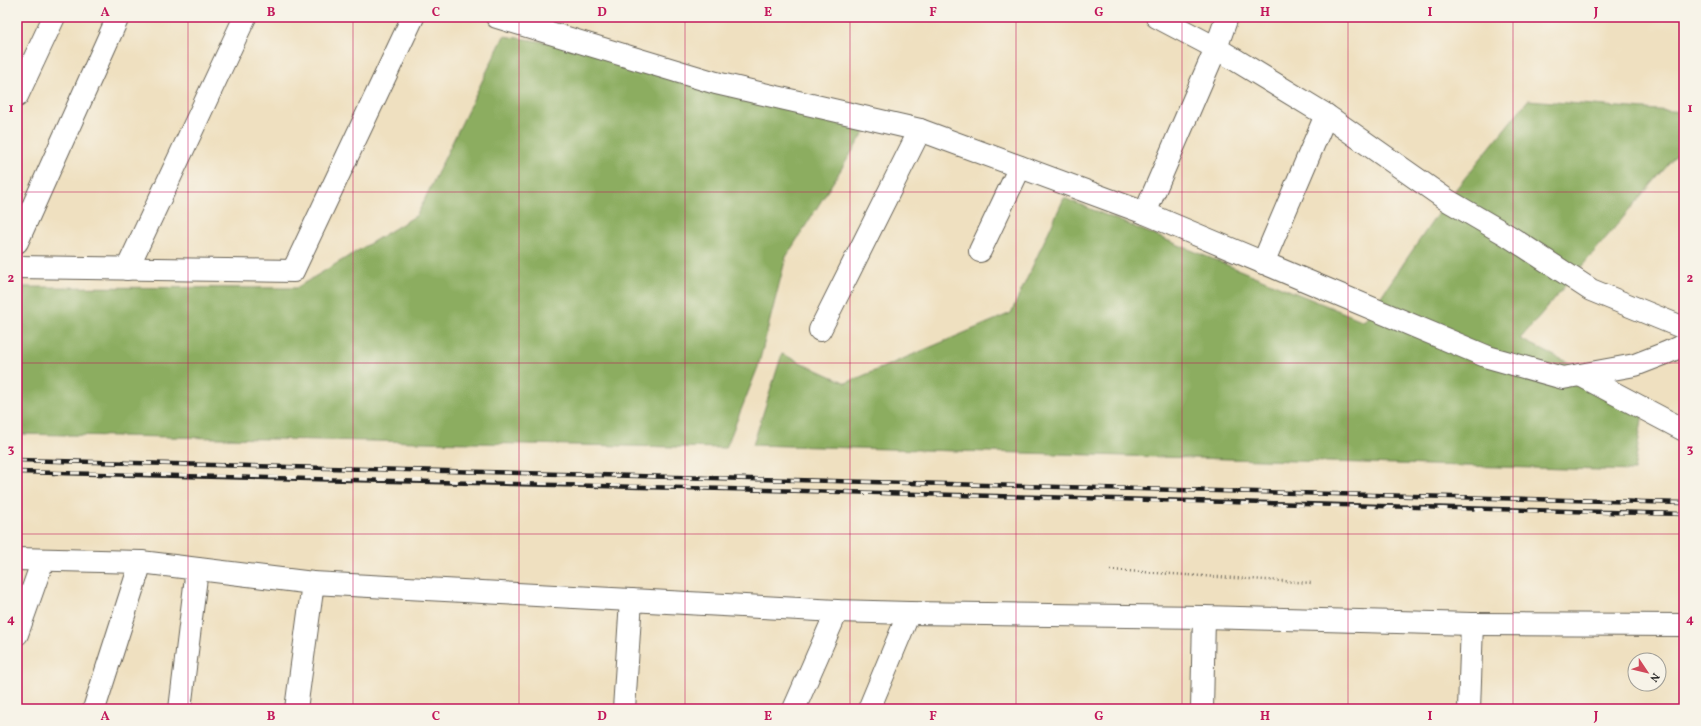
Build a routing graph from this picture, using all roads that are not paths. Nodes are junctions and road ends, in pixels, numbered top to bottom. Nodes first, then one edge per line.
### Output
1 (54, 17) edge
2 (118, 17) edge
3 (246, 17) edge
4 (413, 17) edge
5 (497, 17) edge
6 (1158, 17) edge
7 (1227, 17) edge
8 (1216, 48) junction
9 (17, 96) edge
10 (1326, 115) junction
11 (920, 130) junction
12 (1020, 167) junction
13 (1145, 213) junction
14 (17, 242) edge
15 (980, 251) dead end
16 (1263, 263) junction
17 (17, 267) edge
18 (127, 269) junction
19 (1684, 328) edge
20 (820, 330) dead end
21 (1684, 345) edge
22 (1580, 375) junction
23 (1684, 430) edge
24 (17, 559) edge
25 (43, 560) junction
26 (141, 562) junction
27 (198, 569) junction
28 (313, 583) junction
29 (631, 600) junction
30 (836, 610) junction
31 (909, 613) junction
32 (1204, 617) junction
33 (1472, 624) junction
34 (1684, 625) edge
35 (17, 634) edge
36 (94, 709) edge
37 (180, 709) edge
38 (296, 709) edge
39 (624, 709) edge
40 (794, 709) edge
41 (869, 709) edge
42 (1202, 709) edge
43 (1470, 709) edge

1 - 9 street
2 - 14 street
3 - 18 street
4 - 18 street
5 - 11 street
6 - 8 street
7 - 8 street
8 - 10 street
8 - 13 street
10 - 16 street
10 - 19 street
11 - 12 street
11 - 20 street
12 - 13 street
12 - 15 street
13 - 16 street
16 - 22 street
17 - 18 street
21 - 22 street
22 - 23 street
24 - 25 street
25 - 26 street
25 - 35 street
26 - 27 street
26 - 36 street
27 - 28 street
27 - 37 street
28 - 29 street
28 - 38 street
29 - 30 street
29 - 39 street
30 - 31 street
30 - 40 street
31 - 32 street
31 - 41 street
32 - 33 street
32 - 42 street
33 - 34 street
33 - 43 street

